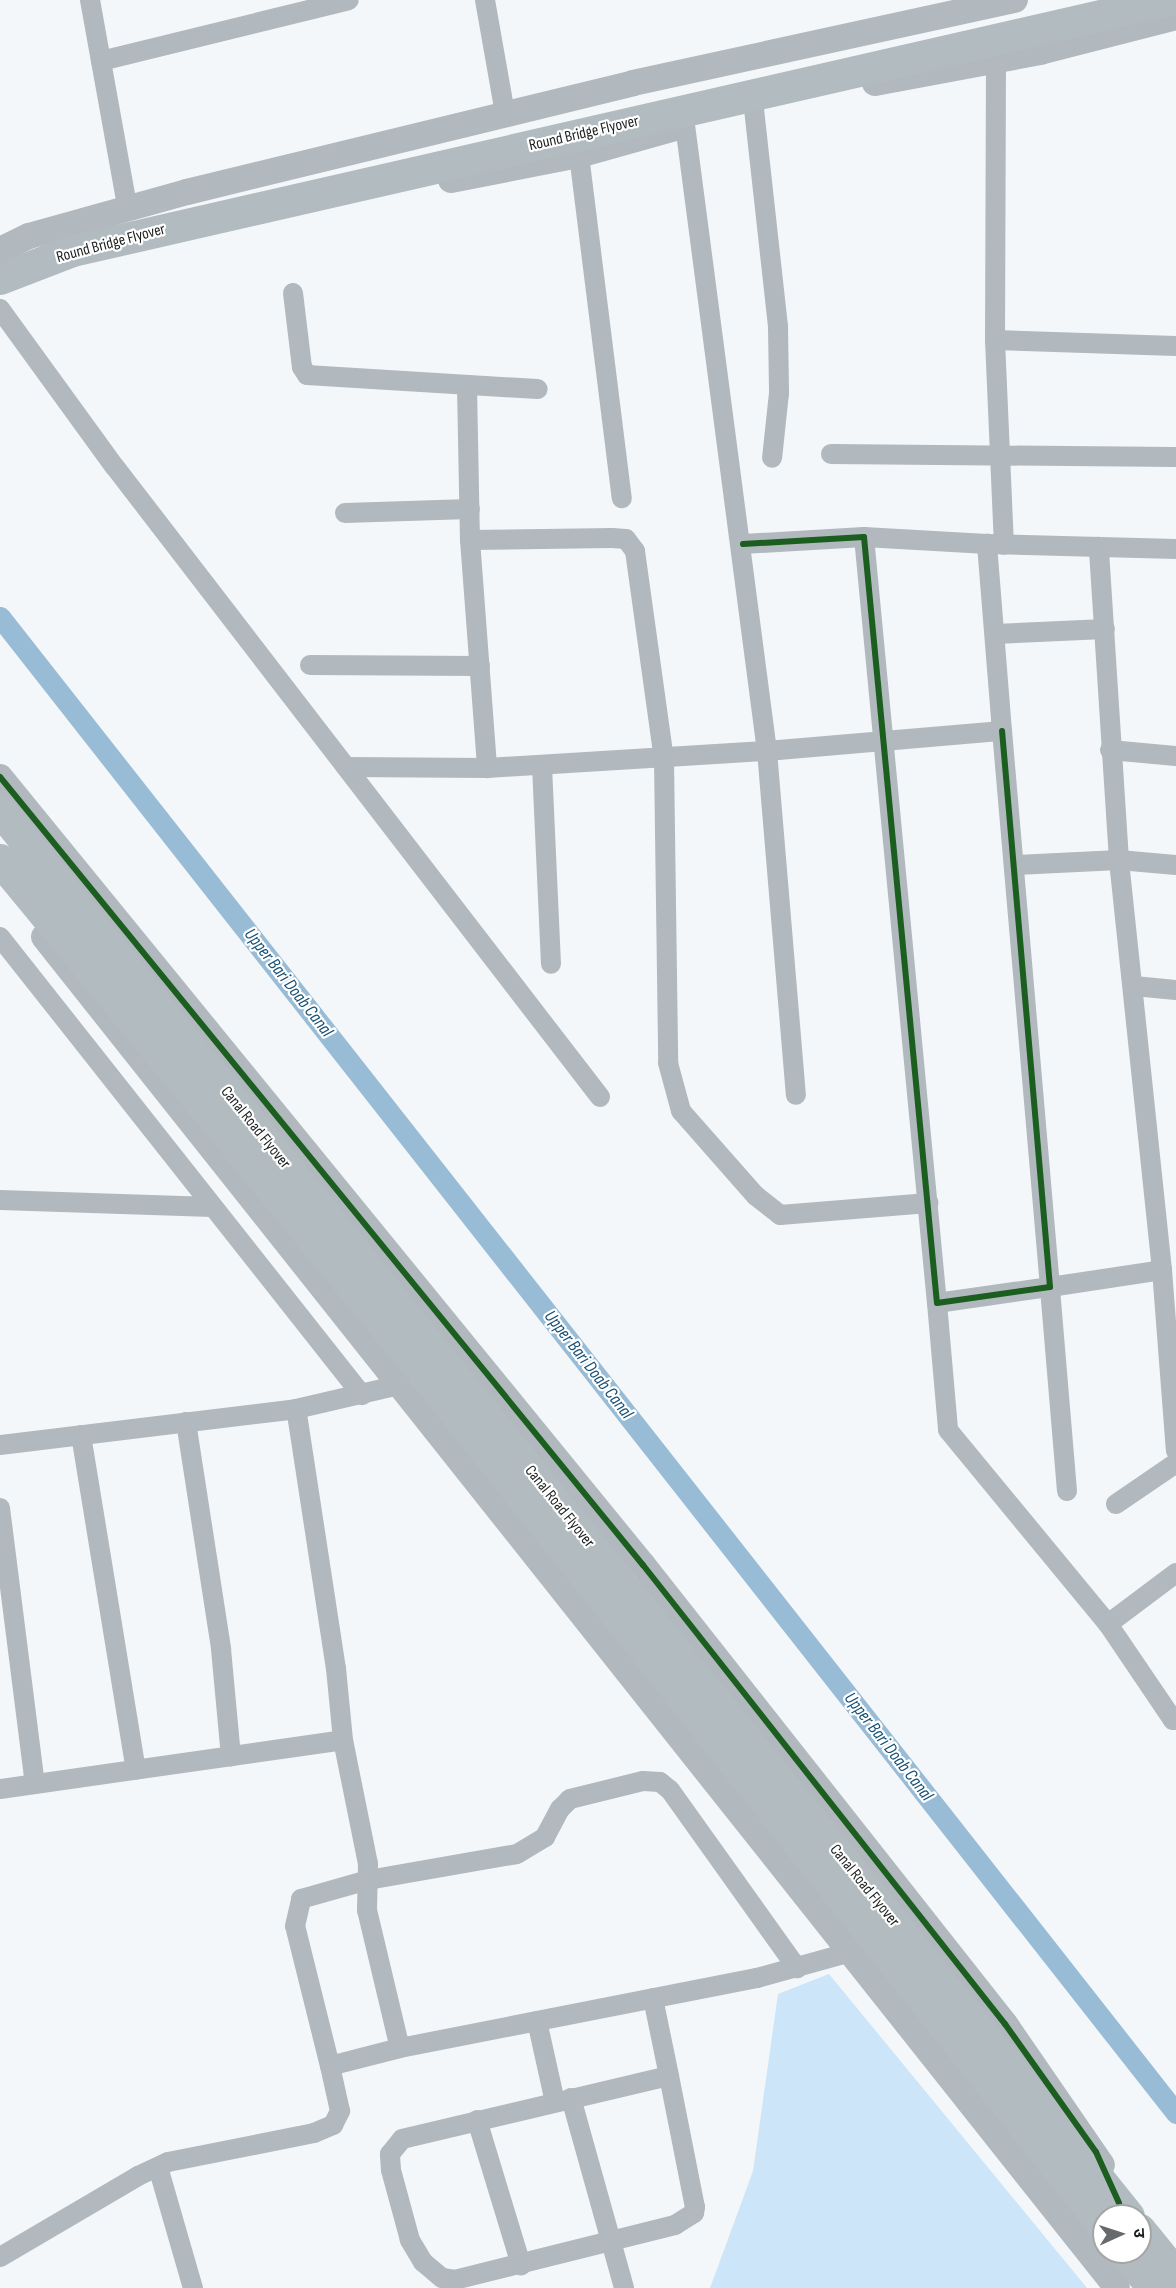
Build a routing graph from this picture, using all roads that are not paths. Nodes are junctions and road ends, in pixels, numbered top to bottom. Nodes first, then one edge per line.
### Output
1 (90, 0) edge
2 (349, 0) edge
3 (485, 0) edge
4 (1015, 0) edge
5 (1120, 0) edge
6 (1171, 0) edge
7 (1176, 17) edge
8 (896, 56) junction
9 (996, 60) junction
10 (100, 61) junction
11 (754, 109) junction
12 (505, 114) junction
13 (685, 125) junction
14 (579, 155) junction
15 (128, 211) junction
16 (0, 250) edge
17 (0, 258) edge
18 (0, 279) edge
19 (293, 293) dead end
20 (0, 294) edge
21 (0, 309) edge
22 (995, 340) junction
23 (1176, 346) edge
24 (467, 386) junction
25 (538, 389) dead end
26 (831, 453) dead end
27 (999, 454) junction
28 (1176, 457) edge
29 (772, 458) dead end
30 (622, 498) dead end
31 (470, 509) junction
32 (345, 513) dead end
33 (864, 537) junction
34 (470, 540) junction
35 (743, 544) junction
36 (996, 545) junction
37 (1099, 546) junction
38 (1176, 549) edge
39 (1105, 628) junction
40 (995, 634) junction
41 (310, 665) dead end
42 (480, 666) junction
43 (1002, 731) junction
44 (883, 741) junction
45 (1110, 750) junction
46 (767, 751) junction
47 (1176, 756) edge
48 (664, 760) junction
49 (542, 766) junction
50 (346, 767) junction
51 (487, 768) junction
52 (0, 777) edge
53 (0, 810) edge
54 (0, 860) edge
55 (1119, 860) junction
56 (1176, 865) edge
57 (1016, 866) junction
58 (0, 881) edge
59 (0, 938) edge
60 (551, 964) dead end
61 (1134, 986) junction
62 (1176, 990) edge
63 (796, 1095) dead end
64 (600, 1097) dead end
65 (0, 1200) edge
66 (928, 1203) junction
67 (212, 1207) junction
68 (1162, 1270) junction
69 (1050, 1287) junction
70 (937, 1303) junction
71 (399, 1385) junction
72 (362, 1395) junction
73 (296, 1409) junction
74 (186, 1422) junction
75 (81, 1435) junction
76 (0, 1445) edge
77 (1176, 1450) edge
78 (1176, 1463) edge
79 (1067, 1491) dead end
80 (1116, 1504) dead end
81 (0, 1508) edge
82 (1176, 1574) edge
83 (1108, 1624) junction
84 (1175, 1720) edge
85 (343, 1740) junction
86 (231, 1756) junction
87 (136, 1770) junction
88 (35, 1784) junction
89 (0, 1789) edge
90 (368, 1880) junction
91 (866, 1929) junction
92 (797, 1968) junction
93 (654, 1998) junction
94 (537, 2021) junction
95 (400, 2048) junction
96 (330, 2066) junction
97 (669, 2076) junction
98 (563, 2100) junction
99 (477, 2120) junction
100 (158, 2167) junction
101 (1030, 2179) junction
102 (1103, 2204) edge
103 (1109, 2204) edge
104 (1092, 2206) edge
105 (609, 2241) junction
106 (1152, 2245) edge
107 (0, 2257) edge
108 (1134, 2264) edge
109 (521, 2265) junction
110 (1176, 2274) edge
111 (193, 2288) edge
112 (624, 2288) edge
113 (1116, 2288) edge
114 (1153, 2288) edge

1 - 10 street
2 - 10 street
3 - 12 street
4 - 12 street
5 - 8 main road, Round Bridge Flyover
6 - 8 main road, Round Bridge Flyover
7 - 9 street
8 - 17 main road, Round Bridge Flyover
8 - 18 main road, Round Bridge Flyover
9 - 11 street
9 - 22 street
10 - 15 street
11 - 13 street
11 - 29 street
12 - 15 street
13 - 14 street
13 - 35 street
14 - 20 street
14 - 30 street
15 - 16 street
19 - 24 street
21 - 50 street
22 - 23 street
22 - 27 street
24 - 25 street
24 - 31 street
26 - 27 street
27 - 28 street
27 - 36 street
31 - 32 street
31 - 34 street
33 - 35 street
33 - 36 street
33 - 44 street
34 - 42 street
34 - 48 street
35 - 46 street
36 - 37 street
36 - 40 street
37 - 38 street
37 - 39 street
39 - 40 street
39 - 45 street
40 - 43 street
41 - 42 street
42 - 51 street
43 - 44 street
43 - 57 street
44 - 46 street
44 - 66 street
45 - 47 street
45 - 55 street
46 - 48 street
46 - 63 street
48 - 49 street
48 - 66 street
49 - 51 street
49 - 60 street
50 - 51 street
50 - 64 street
52 - 103 street
53 - 91 main road, Canal Road Flyover
54 - 91 main road, Canal Road Flyover
55 - 56 street
55 - 57 street
55 - 61 street
57 - 69 street
58 - 71 street
59 - 67 street
61 - 62 street
61 - 68 street
65 - 67 street
66 - 70 street
67 - 72 street
68 - 69 street
68 - 77 street
69 - 70 street
69 - 79 street
70 - 83 street
71 - 72 street
71 - 91 street
72 - 73 street
73 - 74 street
73 - 85 street
74 - 75 street
74 - 86 street
75 - 76 street
75 - 87 street
78 - 80 street
81 - 88 street
82 - 83 street
83 - 84 street
85 - 86 street
85 - 90 street
86 - 87 street
87 - 88 street
88 - 89 street
90 - 92 street
90 - 95 street
90 - 96 street
91 - 92 street
91 - 101 street
91 - 102 main road, Canal Road Flyover
92 - 93 street
93 - 94 street
93 - 97 street
94 - 95 street
94 - 98 street
95 - 96 street
96 - 100 street
97 - 98 street
97 - 105 street
98 - 99 street
98 - 105 street
99 - 109 street
99 - 109 street
100 - 107 street
100 - 111 street
101 - 104 street
101 - 113 street
105 - 109 street
105 - 112 street
106 - 110 main road
108 - 114 main road

